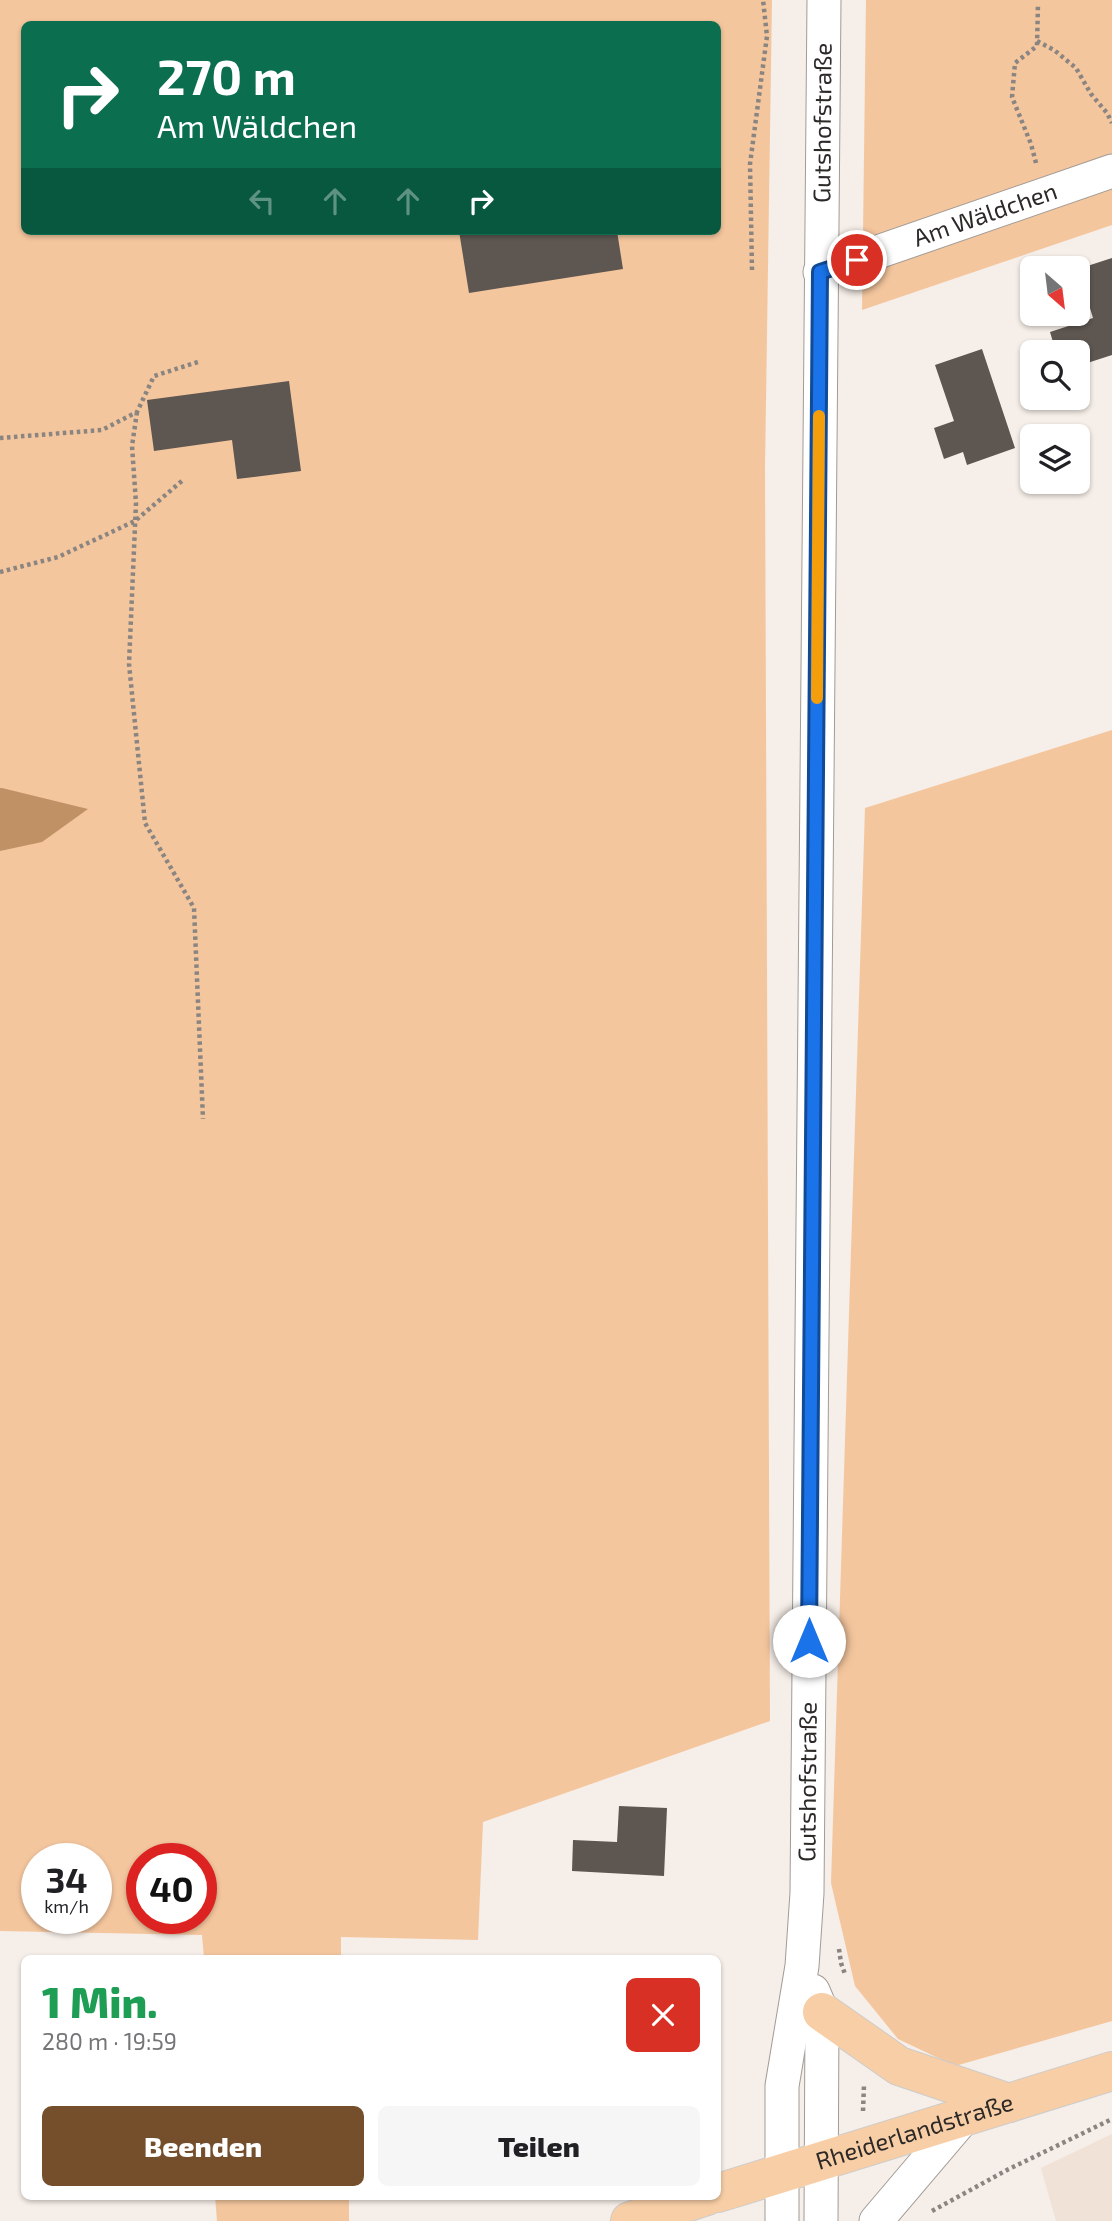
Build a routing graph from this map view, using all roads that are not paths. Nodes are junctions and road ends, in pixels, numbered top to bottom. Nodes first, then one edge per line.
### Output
1 (824, 0) edge
2 (1112, 170) edge
3 (820, 272) junction
4 (802, 1966) junction
5 (822, 2012) junction
6 (1112, 2071) edge
7 (1009, 2103) junction
8 (966, 2115) junction
9 (821, 2160) junction
10 (781, 2172) junction
11 (721, 2192) edge
12 (695, 2200) edge
13 (630, 2221) edge
14 (782, 2221) edge
15 (821, 2221) edge
16 (876, 2221) edge

1 - 3 street, Gutshofstraße
2 - 3 street, Am Wäldchen
3 - 4 street, Gutshofstraße
4 - 5 street, Gutshofstraße
4 - 10 street, Gutshofstraße
5 - 7 main road
5 - 9 street, Gutshofstraße
6 - 7 main road, Rheiderlandstraße
7 - 8 main road, Rheiderlandstraße
8 - 9 main road, Rheiderlandstraße
8 - 16 street
9 - 10 main road, Rheiderlandstraße
9 - 15 street, Gutshofstraße
10 - 11 main road, Rheiderlandstraße
10 - 14 street, Gutshofstraße
12 - 13 main road

